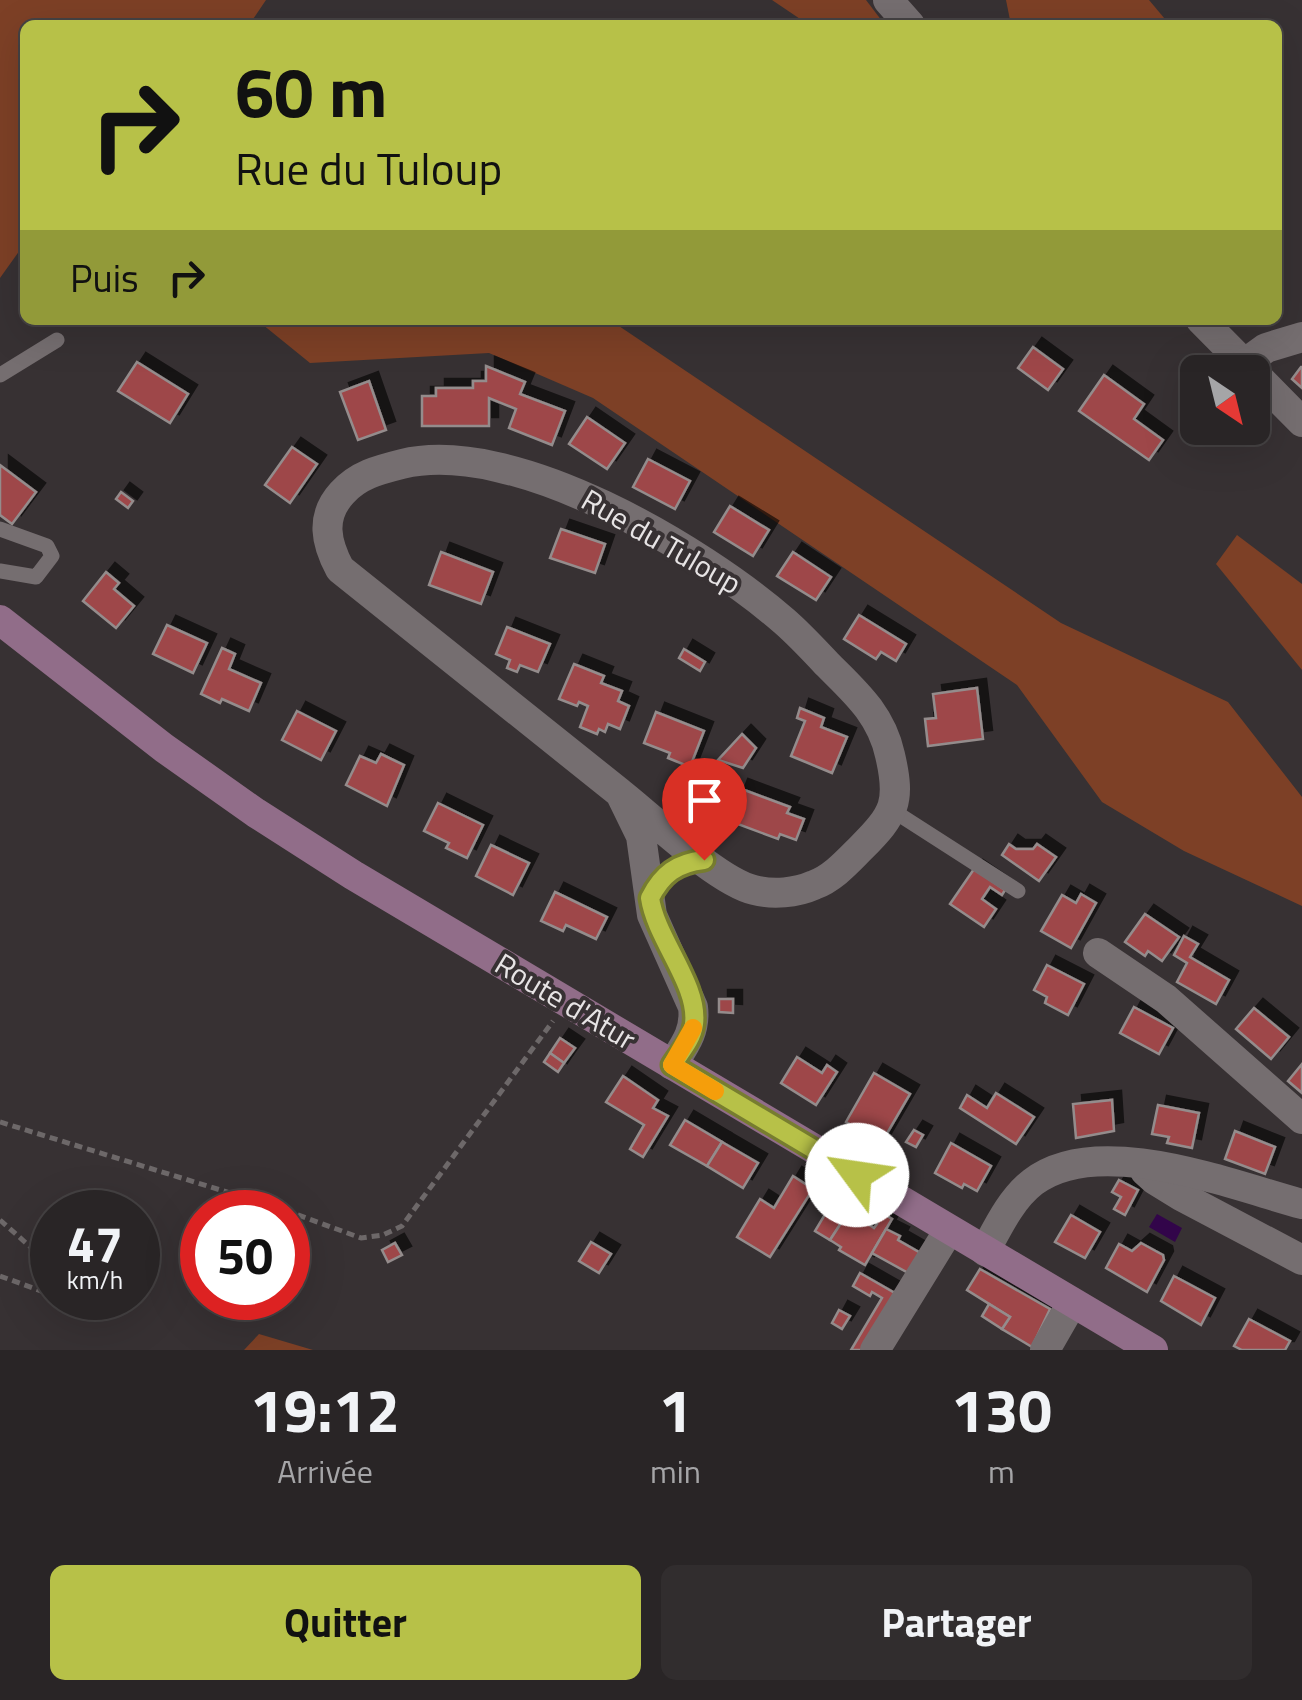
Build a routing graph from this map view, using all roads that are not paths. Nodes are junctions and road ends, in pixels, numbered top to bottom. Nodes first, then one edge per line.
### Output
1 (888, 0) edge
2 (906, 20) edge
3 (1206, 325) edge
4 (1302, 337) edge
5 (57, 340) dead end
6 (1235, 355) edge
7 (1256, 355) edge
8 (0, 375) edge
9 (1270, 390) edge
10 (1302, 422) edge
11 (0, 529) edge
12 (0, 571) edge
13 (0, 620) edge
14 (620, 792) junction
15 (892, 810) junction
16 (704, 860) junction
17 (1018, 890) dead end
18 (650, 898) junction
19 (1098, 953) dead end
20 (672, 1065) junction
21 (1302, 1119) edge
22 (1140, 1165) junction
23 (1302, 1204) edge
24 (949, 1230) junction
25 (985, 1251) junction
26 (1302, 1260) edge
27 (1072, 1303) junction
28 (875, 1350) edge
29 (1045, 1350) edge
30 (1153, 1350) edge

1 - 2 street
3 - 6 street
4 - 7 street
5 - 8 lane
9 - 10 street
11 - 12 lane
13 - 20 main road, Route d'Atur
14 - 15 street, Rue du Tuloup
14 - 16 street, Rue du Tuloup
14 - 18 street, Rue du Tuloup
15 - 16 street, Rue du Tuloup
15 - 17 lane
16 - 18 street
18 - 20 street, Rue du Tuloup
19 - 21 street
20 - 24 main road, Route d'Atur
22 - 23 street
22 - 25 street
22 - 26 street
24 - 25 main road, Route d'Atur
24 - 28 street
25 - 27 main road, Route d'Atur
27 - 29 street
27 - 30 main road, Route d'Atur

